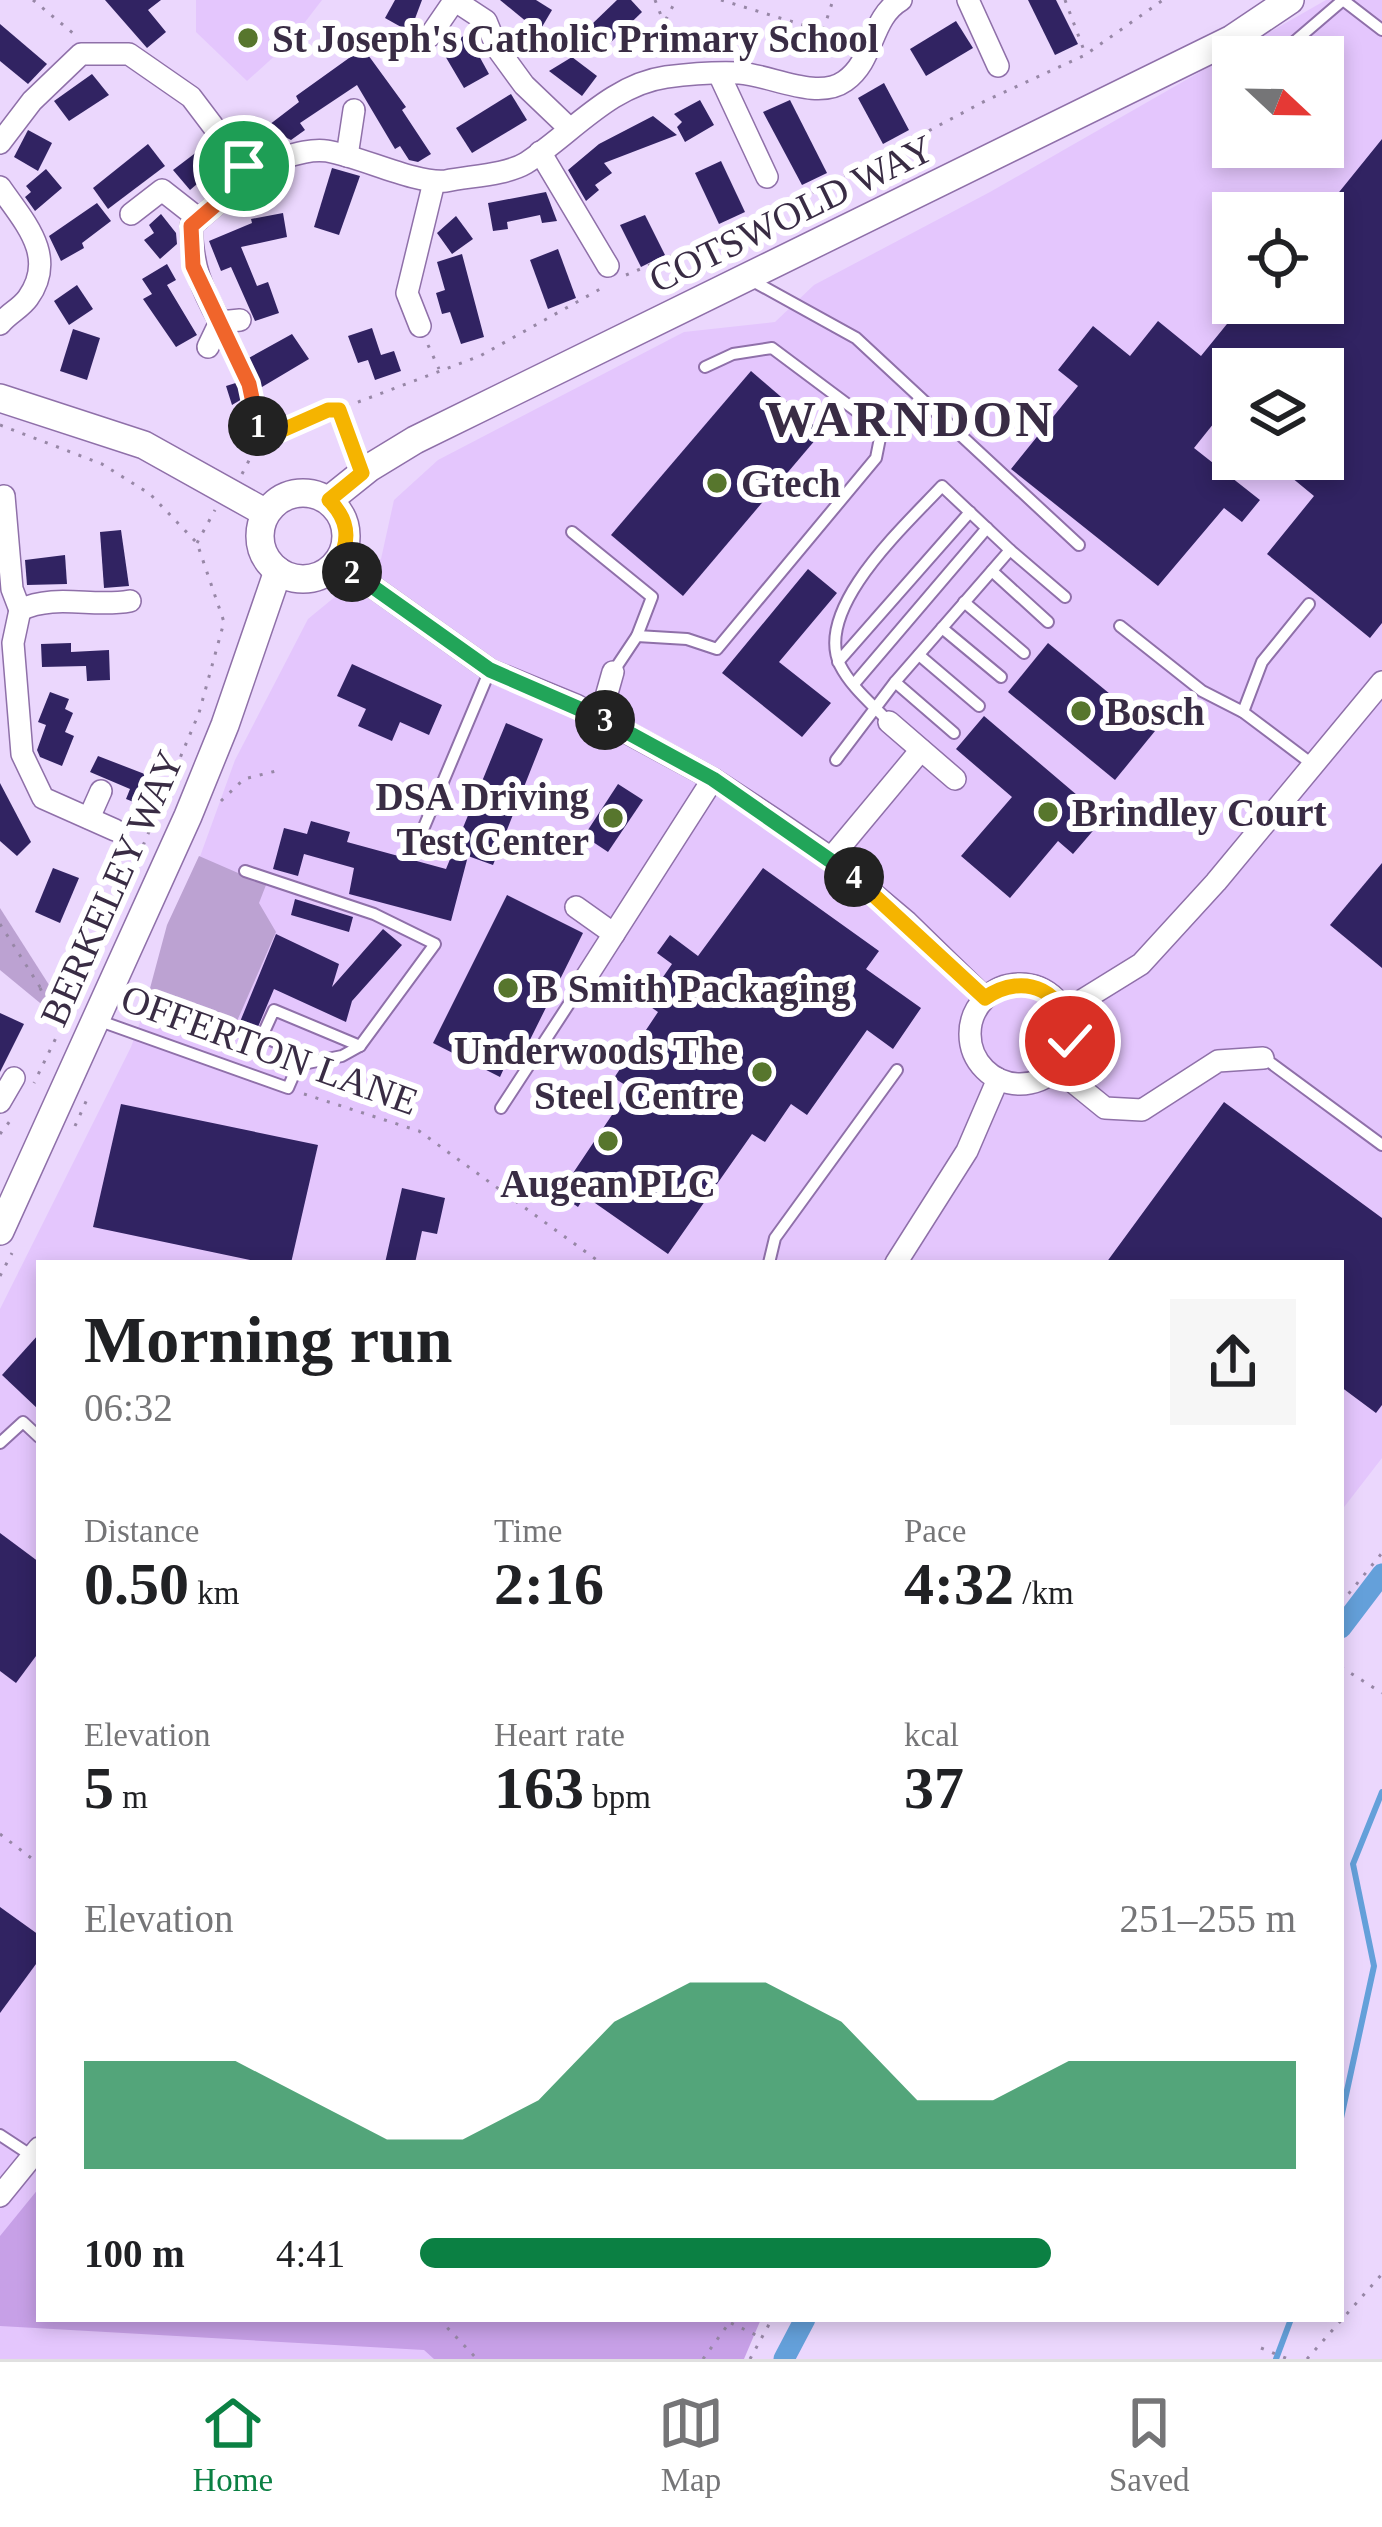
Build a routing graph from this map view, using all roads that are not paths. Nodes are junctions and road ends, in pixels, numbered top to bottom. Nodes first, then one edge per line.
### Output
1 (454, 0) edge
2 (901, 0) edge
3 (968, 0) edge
4 (1291, 0) edge
5 (1343, 0) edge
6 (1382, 30) edge
7 (430, 36) dead end
8 (1301, 36) edge
9 (998, 66) dead end
10 (711, 75) junction
11 (354, 110) dead end
12 (569, 128) junction
13 (0, 143) edge
14 (540, 152) junction
15 (347, 155) junction
16 (244, 166) junction
17 (767, 178) dead end
18 (434, 182) junction
19 (0, 187) edge
20 (131, 214) dead end
21 (199, 219) junction
22 (608, 266) dead end
23 (748, 278) junction
24 (0, 323) edge
25 (420, 326) road end
26 (208, 347) dead end
27 (705, 367) dead end
28 (0, 398) edge
29 (329, 500) junction
30 (3, 509) edge
31 (970, 512) junction
32 (266, 513) junction
33 (987, 528) junction
34 (572, 532) dead end
35 (1079, 545) dead end
36 (1010, 550) junction
37 (338, 562) junction
38 (278, 571) junction
39 (992, 571) junction
40 (1065, 597) dead end
41 (130, 601) dead end
42 (964, 602) junction
43 (1309, 604) dead end
44 (20, 610) junction
45 (1048, 622) dead end
46 (1120, 626) dead end
47 (942, 628) junction
48 (638, 636) junction
49 (1024, 653) dead end
50 (919, 655) junction
51 (838, 662) junction
52 (490, 670) junction
53 (613, 672) joint
54 (1000, 677) dead end
55 (895, 682) junction
56 (1382, 682) edge
57 (854, 684) junction
58 (8, 696) edge
59 (979, 706) dead end
60 (1243, 712) junction
61 (883, 716) junction
62 (600, 718) junction
63 (954, 733) dead end
64 (921, 750) junction
65 (836, 760) dead end
66 (1313, 765) junction
67 (713, 779) junction
68 (955, 779) dead end
69 (101, 790) dead end
70 (89, 818) junction
71 (424, 827) dead end
72 (116, 830) dead end
73 (832, 859) junction
74 (245, 872) dead end
75 (576, 907) dead end
76 (614, 934) junction
77 (578, 990) joint
78 (985, 998) junction
79 (1065, 1011) junction
80 (82, 1014) junction
81 (360, 1046) junction
82 (1263, 1058) joint
83 (298, 1065) junction
84 (1057, 1069) junction
85 (897, 1070) dead end
86 (998, 1079) junction
87 (501, 1108) dead end
88 (1382, 1144) edge
89 (0, 1231) edge
90 (770, 1260) edge
91 (898, 1260) edge
92 (36, 1434) edge
93 (0, 1443) edge
94 (0, 2135) edge
95 (35, 2152) edge
96 (0, 2196) edge

1 - 7 street
1 - 12 street
2 - 10 street
3 - 9 street
4 - 23 main road, COTSWOLD WAY
5 - 6 lane
5 - 8 lane
10 - 12 street
10 - 17 street
11 - 15 street
12 - 14 street
13 - 16 street
14 - 18 street
14 - 22 street
15 - 16 street
15 - 18 street
16 - 21 street
18 - 25 street
19 - 24 street
20 - 21 street
21 - 26 street
23 - 29 main road, COTSWOLD WAY
23 - 35 lane
27 - 48 lane
28 - 32 main road
29 - 32 main road
29 - 37 main road
30 - 44 street
31 - 33 lane
31 - 51 lane
31 - 51 lane
32 - 38 main road
33 - 36 lane
33 - 57 lane
34 - 48 lane
36 - 39 lane
36 - 40 lane
37 - 38 main road
37 - 52 street
38 - 80 main road, BERKELEY WAY
39 - 42 lane
39 - 45 lane
41 - 44 street
42 - 47 lane
42 - 49 lane
43 - 60 lane
44 - 58 street
46 - 60 lane
47 - 50 lane
47 - 54 lane
48 - 53 lane
50 - 55 lane
50 - 59 lane
51 - 57 lane
52 - 62 street
52 - 71 lane
53 - 62 street
55 - 61 lane
55 - 63 lane
56 - 66 street
57 - 61 lane
58 - 70 street
60 - 66 lane
61 - 64 street
61 - 65 lane
62 - 67 street
64 - 68 street
64 - 73 street
66 - 79 street
67 - 73 street
67 - 76 street
69 - 70 street
70 - 72 street
73 - 78 street
74 - 81 lane
75 - 76 street
76 - 77 street
77 - 87 lane
78 - 79 street
78 - 86 street
79 - 84 street
80 - 83 lane, OFFERTON LANE
80 - 89 main road, BERKELEY WAY
81 - 83 lane
81 - 83 lane
82 - 84 street
82 - 88 lane
84 - 86 street
85 - 90 lane
86 - 91 street
92 - 93 lane
94 - 95 lane
95 - 96 street

